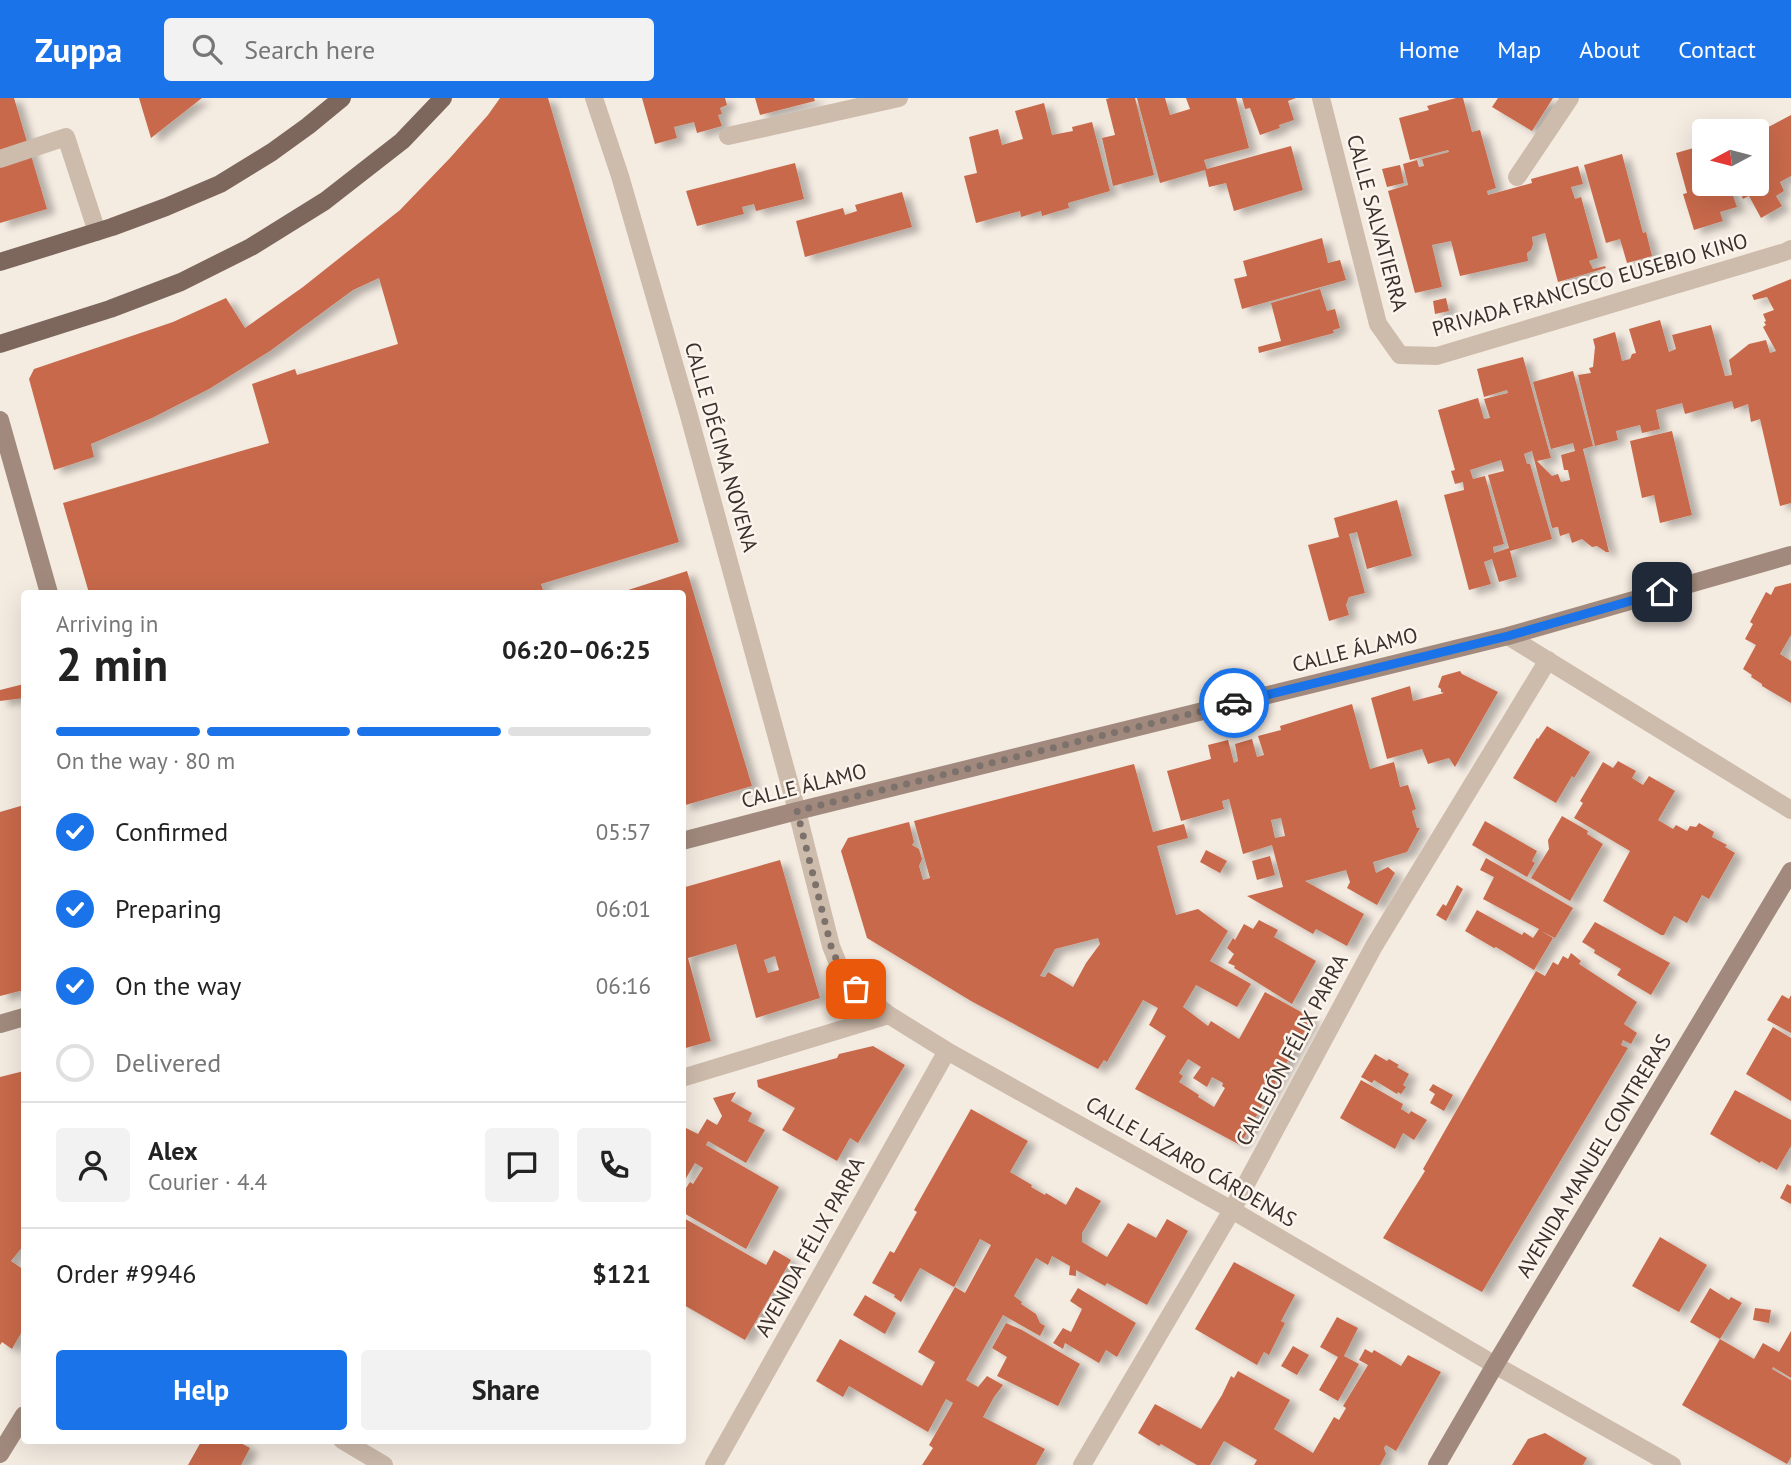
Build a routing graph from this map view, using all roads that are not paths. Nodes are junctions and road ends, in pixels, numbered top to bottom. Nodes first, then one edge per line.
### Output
1 (342, 98) edge
2 (443, 98) edge
3 (594, 98) edge
4 (899, 98) edge
5 (1321, 98) edge
6 (1570, 98) edge
7 (728, 136) dead end
8 (0, 159) edge
9 (1517, 177) dead end
10 (97, 232) junction
11 (1791, 249) edge
12 (0, 262) edge
13 (0, 344) edge
14 (1400, 355) joint
15 (0, 420) edge
16 (1791, 555) edge
17 (47, 590) edge
18 (1508, 636) junction
19 (1548, 660) junction
20 (1791, 810) edge
21 (797, 811) junction
22 (686, 840) edge
23 (1791, 871) edge
24 (889, 1015) junction
25 (21, 1018) edge
26 (0, 1024) edge
27 (947, 1051) junction
28 (686, 1077) edge
29 (1232, 1210) junction
30 (1495, 1365) junction
31 (21, 1420) edge
32 (357, 1452) edge
33 (0, 1454) edge
34 (384, 1465) edge
35 (714, 1465) edge
36 (1082, 1465) edge
37 (1437, 1465) edge
38 (1672, 1465) edge

1 - 10 main road
2 - 13 main road
3 - 21 street, CALLE DÉCIMA NOVENA
4 - 7 street
5 - 14 street, CALLE SALVATIERRA
6 - 9 street
8 - 10 street
10 - 12 main road
11 - 14 street, PRIVADA FRANCISCO EUSEBIO KINO
15 - 17 street
16 - 18 street, CALLE ÁLAMO
18 - 19 street
18 - 21 street, CALLE ÁLAMO
19 - 20 street
19 - 29 street, CALLEJÓN FÉLIX PARRA
21 - 22 street, CALLE ÁLAMO
21 - 24 street, CALLE LÁZARO CÁRDENAS
23 - 30 street, AVENIDA MANUEL CONTRERAS
24 - 27 street, CALLE LÁZARO CÁRDENAS
24 - 28 street
25 - 26 street
27 - 29 street, CALLE LÁZARO CÁRDENAS
27 - 35 street, AVENIDA FÉLIX PARRA
29 - 30 street, CALLE LÁZARO CÁRDENAS
29 - 36 street, CALLEJÓN FÉLIX PARRA
30 - 37 street, AVENIDA MANUEL CONTRERAS
30 - 38 street, CALLE LÁZARO CÁRDENAS
31 - 33 street
32 - 34 street

